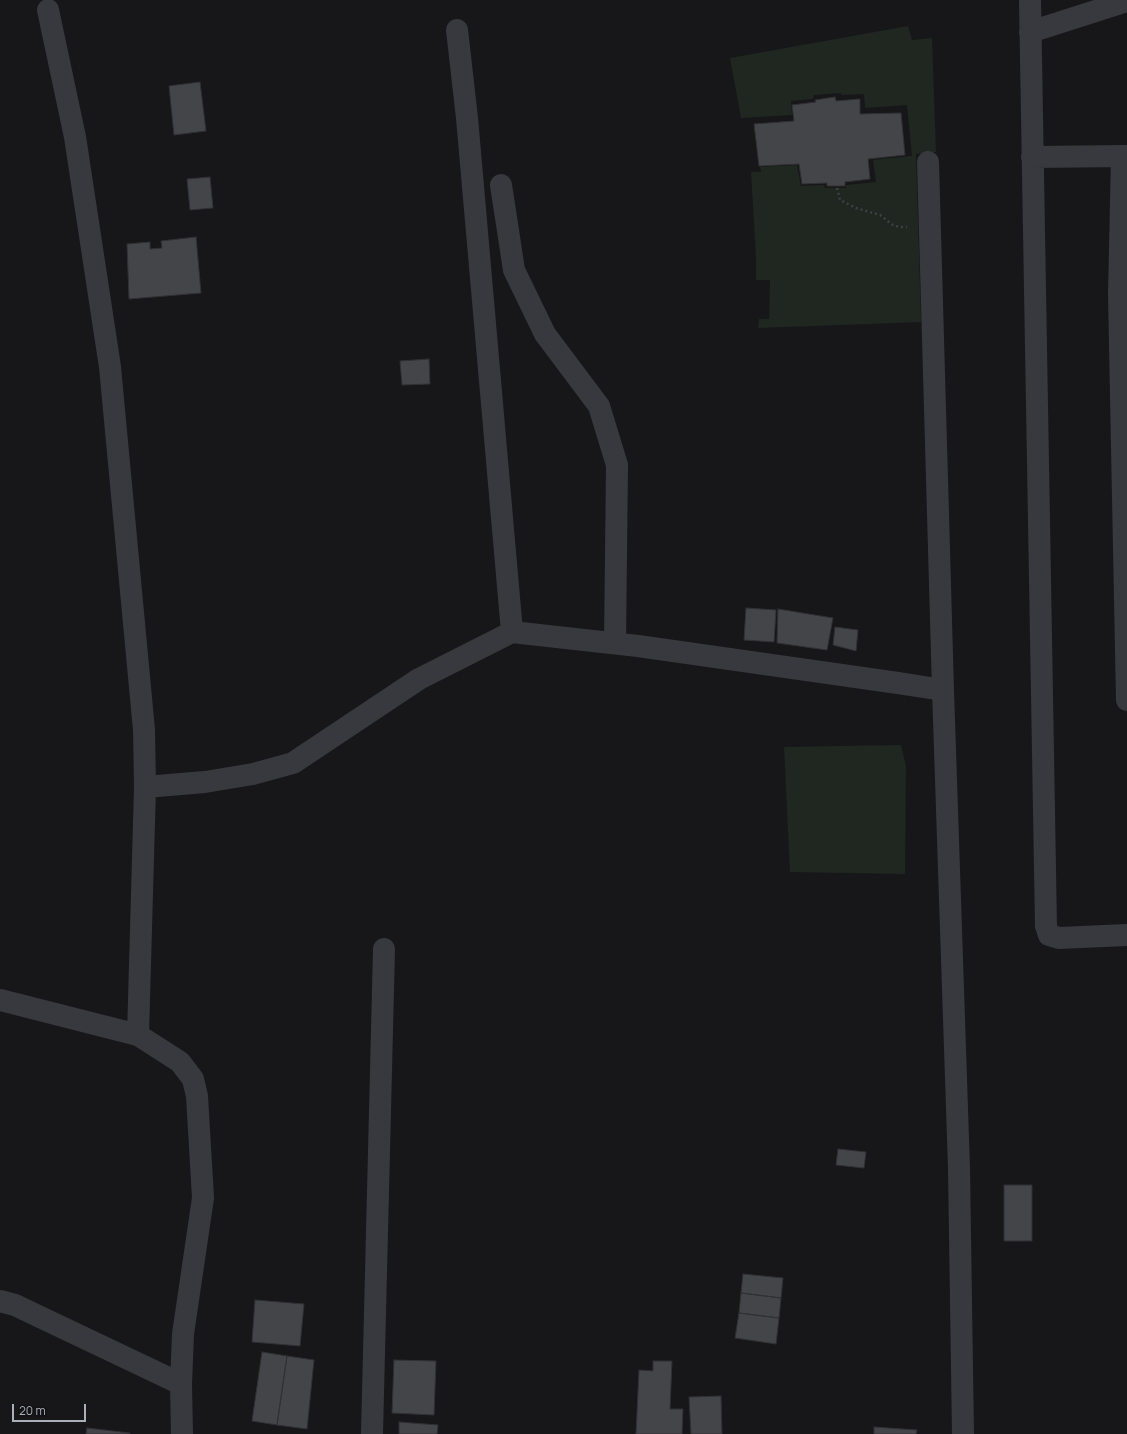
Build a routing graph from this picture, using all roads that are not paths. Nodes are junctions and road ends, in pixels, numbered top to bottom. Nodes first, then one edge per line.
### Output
1 (1030, 0) edge
2 (1127, 1) edge
3 (48, 10) dead end
4 (457, 30) dead end
5 (1030, 32) junction
6 (1124, 156) edge
7 (1032, 157) junction
8 (928, 162) dead end
9 (501, 185) dead end
10 (1123, 294) edge
11 (1126, 582) edge
12 (512, 632) junction
13 (614, 643) junction
14 (943, 690) junction
15 (1127, 700) edge
16 (145, 787) junction
17 (1127, 935) edge
18 (384, 949) dead end
19 (0, 1000) edge
20 (138, 1035) junction
21 (0, 1301) edge
22 (181, 1384) junction
23 (182, 1434) edge
24 (372, 1434) edge
25 (963, 1434) edge

1 - 5 street
2 - 5 street
3 - 16 street
4 - 12 street
5 - 7 street
6 - 7 street
6 - 10 street
7 - 17 street
8 - 14 street
9 - 13 street
10 - 11 street
11 - 15 street
12 - 13 street
12 - 16 street
13 - 14 street
14 - 25 street
16 - 20 street
18 - 24 street
19 - 20 street
20 - 22 street
21 - 22 street
22 - 23 street

